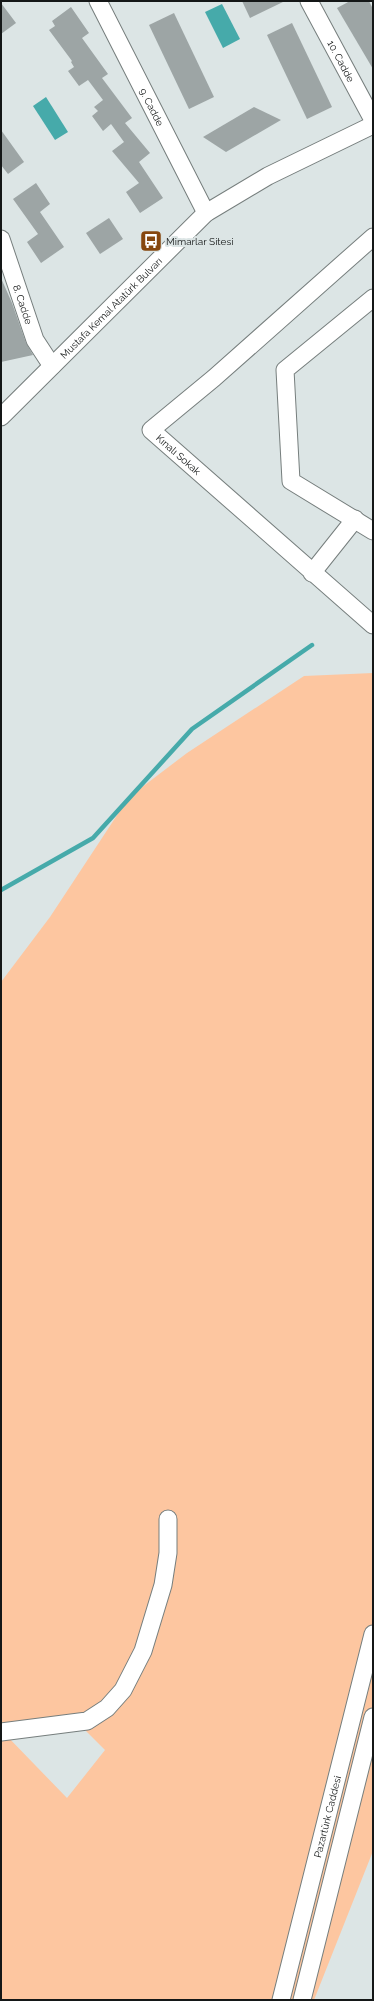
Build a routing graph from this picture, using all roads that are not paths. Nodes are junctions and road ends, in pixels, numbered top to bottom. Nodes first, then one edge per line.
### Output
1 (98, 1) edge
2 (309, 1) edge
3 (373, 120) edge
4 (373, 125) edge
5 (206, 213) junction
6 (373, 237) edge
7 (1, 239) edge
8 (373, 298) edge
9 (52, 366) junction
10 (1, 417) edge
11 (355, 519) junction
12 (373, 531) edge
13 (312, 572) junction
14 (373, 625) edge
15 (168, 1519) dead end
16 (373, 1634) edge
17 (373, 1717) edge
18 (1, 1732) edge
19 (281, 2000) edge
20 (302, 2000) edge

1 - 5 street, 9. Cadde
2 - 3 street, 10. Cadde
4 - 5 street, Mustafa Kemal Atatürk Bulvarı
5 - 9 street, Mustafa Kemal Atatürk Bulvarı
6 - 13 street, Kınalı Sokak
7 - 9 street, 8. Cadde
8 - 11 street
9 - 10 street, Mustafa Kemal Atatürk Bulvarı
11 - 12 street
11 - 13 street
13 - 14 street, Kınalı Sokak
15 - 18 street
16 - 19 street, Pazartürk Caddesi
17 - 20 street, Pazartürk Caddesi

